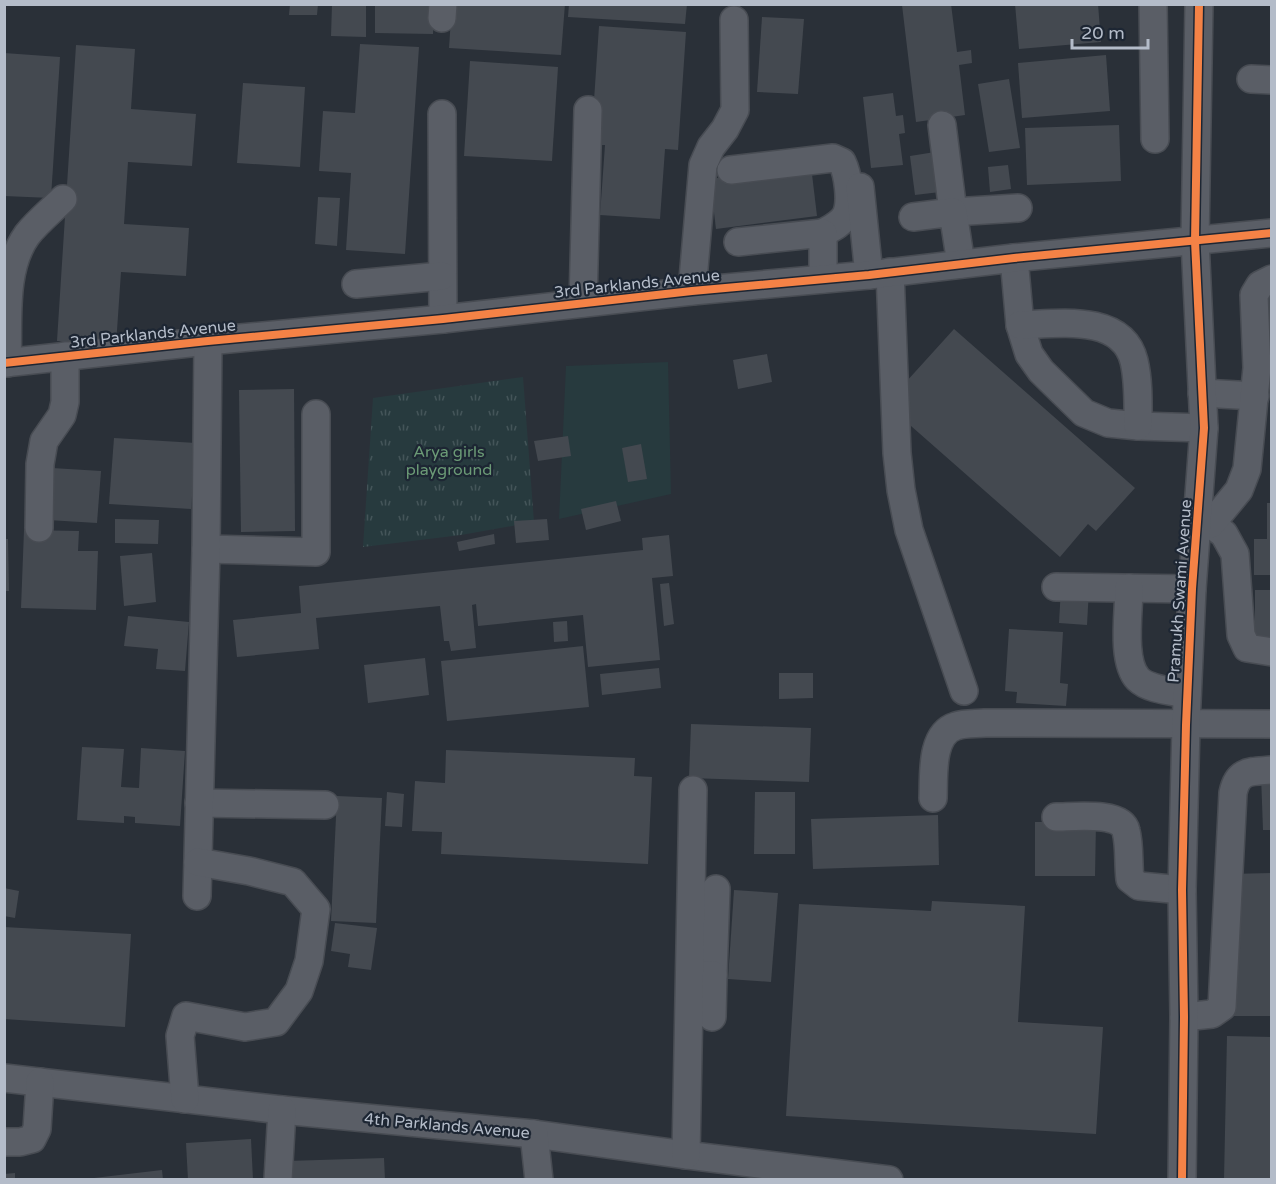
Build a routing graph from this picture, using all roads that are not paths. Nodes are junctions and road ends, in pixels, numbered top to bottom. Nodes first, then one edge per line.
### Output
1 (1153, 4) edge
2 (1199, 4) edge
3 (734, 20) dead end
4 (588, 110) dead end
5 (442, 114) dead end
6 (942, 124) dead end
7 (1155, 140) dead end
8 (857, 161) dead end
9 (731, 170) dead end
10 (63, 199) dead end
11 (1018, 208) dead end
12 (953, 212) junction
13 (913, 217) dead end
14 (823, 233) junction
15 (1272, 233) edge
16 (1195, 241) junction
17 (738, 242) dead end
18 (1014, 258) junction
19 (961, 264) junction
20 (880, 274) junction
21 (442, 276) junction
22 (823, 279) junction
23 (1272, 279) edge
24 (356, 284) dead end
25 (693, 291) junction
26 (583, 303) junction
27 (443, 319) junction
28 (1020, 325) junction
29 (208, 341) junction
30 (65, 356) junction
31 (6, 363) edge
32 (1202, 393) junction
33 (1255, 396) junction
34 (316, 414) dead end
35 (1138, 426) junction
36 (1204, 428) junction
37 (1205, 523) junction
38 (39, 528) dead end
39 (206, 549) junction
40 (1056, 587) dead end
41 (1129, 588) junction
42 (1192, 589) junction
43 (1272, 652) edge
44 (964, 691) dead end
45 (1187, 694) junction
46 (1272, 724) edge
47 (1185, 725) junction
48 (1272, 771) edge
49 (693, 790) dead end
50 (933, 798) dead end
51 (199, 803) junction
52 (325, 805) dead end
53 (1056, 817) dead end
54 (198, 862) junction
55 (716, 889) dead end
56 (1182, 890) junction
57 (197, 896) dead end
58 (700, 976) junction
59 (712, 1017) dead end
60 (1184, 1017) junction
61 (4, 1078) edge
62 (40, 1082) junction
63 (185, 1099) junction
64 (282, 1110) junction
65 (534, 1134) junction
66 (4, 1142) edge
67 (686, 1155) junction
68 (278, 1179) edge
69 (539, 1179) edge
70 (890, 1179) edge
71 (1182, 1179) edge

1 - 7 street
2 - 16 street, Pramukh Swami Avenue
3 - 25 street
4 - 26 street
5 - 21 street
6 - 12 street
8 - 20 street
9 - 14 street
10 - 31 street
11 - 12 street
12 - 13 street
12 - 19 street
14 - 17 street
14 - 22 street
15 - 16 street, 3rd Parklands Avenue
16 - 18 street, 3rd Parklands Avenue
16 - 32 street, Pramukh Swami Avenue
18 - 19 street, 3rd Parklands Avenue
18 - 28 street
19 - 20 street, 3rd Parklands Avenue
20 - 22 street, 3rd Parklands Avenue
20 - 44 street
21 - 24 street
21 - 27 street
22 - 25 street, 3rd Parklands Avenue
23 - 33 street
25 - 26 street, 3rd Parklands Avenue
26 - 27 street, 3rd Parklands Avenue
27 - 29 street, 3rd Parklands Avenue
28 - 35 street
28 - 35 street
29 - 30 street, 3rd Parklands Avenue
29 - 39 street
30 - 31 street, 3rd Parklands Avenue
30 - 38 street
32 - 33 street
32 - 36 street, Pramukh Swami Avenue
33 - 37 street
34 - 39 street
35 - 36 street
36 - 37 street, Pramukh Swami Avenue
37 - 42 street, Pramukh Swami Avenue
37 - 43 street
39 - 51 street
40 - 41 street
41 - 42 street
41 - 45 street
42 - 45 street, Pramukh Swami Avenue
45 - 47 street, Pramukh Swami Avenue
46 - 47 street
47 - 50 street
47 - 56 street, Pramukh Swami Avenue
48 - 60 street
49 - 58 street
51 - 52 street
51 - 54 street
53 - 56 street
54 - 57 street
54 - 63 street
55 - 58 street
56 - 60 street, Pramukh Swami Avenue
58 - 59 street
58 - 67 street
60 - 71 street, Pramukh Swami Avenue
61 - 62 street, 4th Parklands Avenue
62 - 63 street, 4th Parklands Avenue
62 - 66 street
63 - 64 street, 4th Parklands Avenue
64 - 65 street, 4th Parklands Avenue
64 - 68 street
65 - 67 street, 4th Parklands Avenue
65 - 69 street
67 - 70 street, 4th Parklands Avenue

